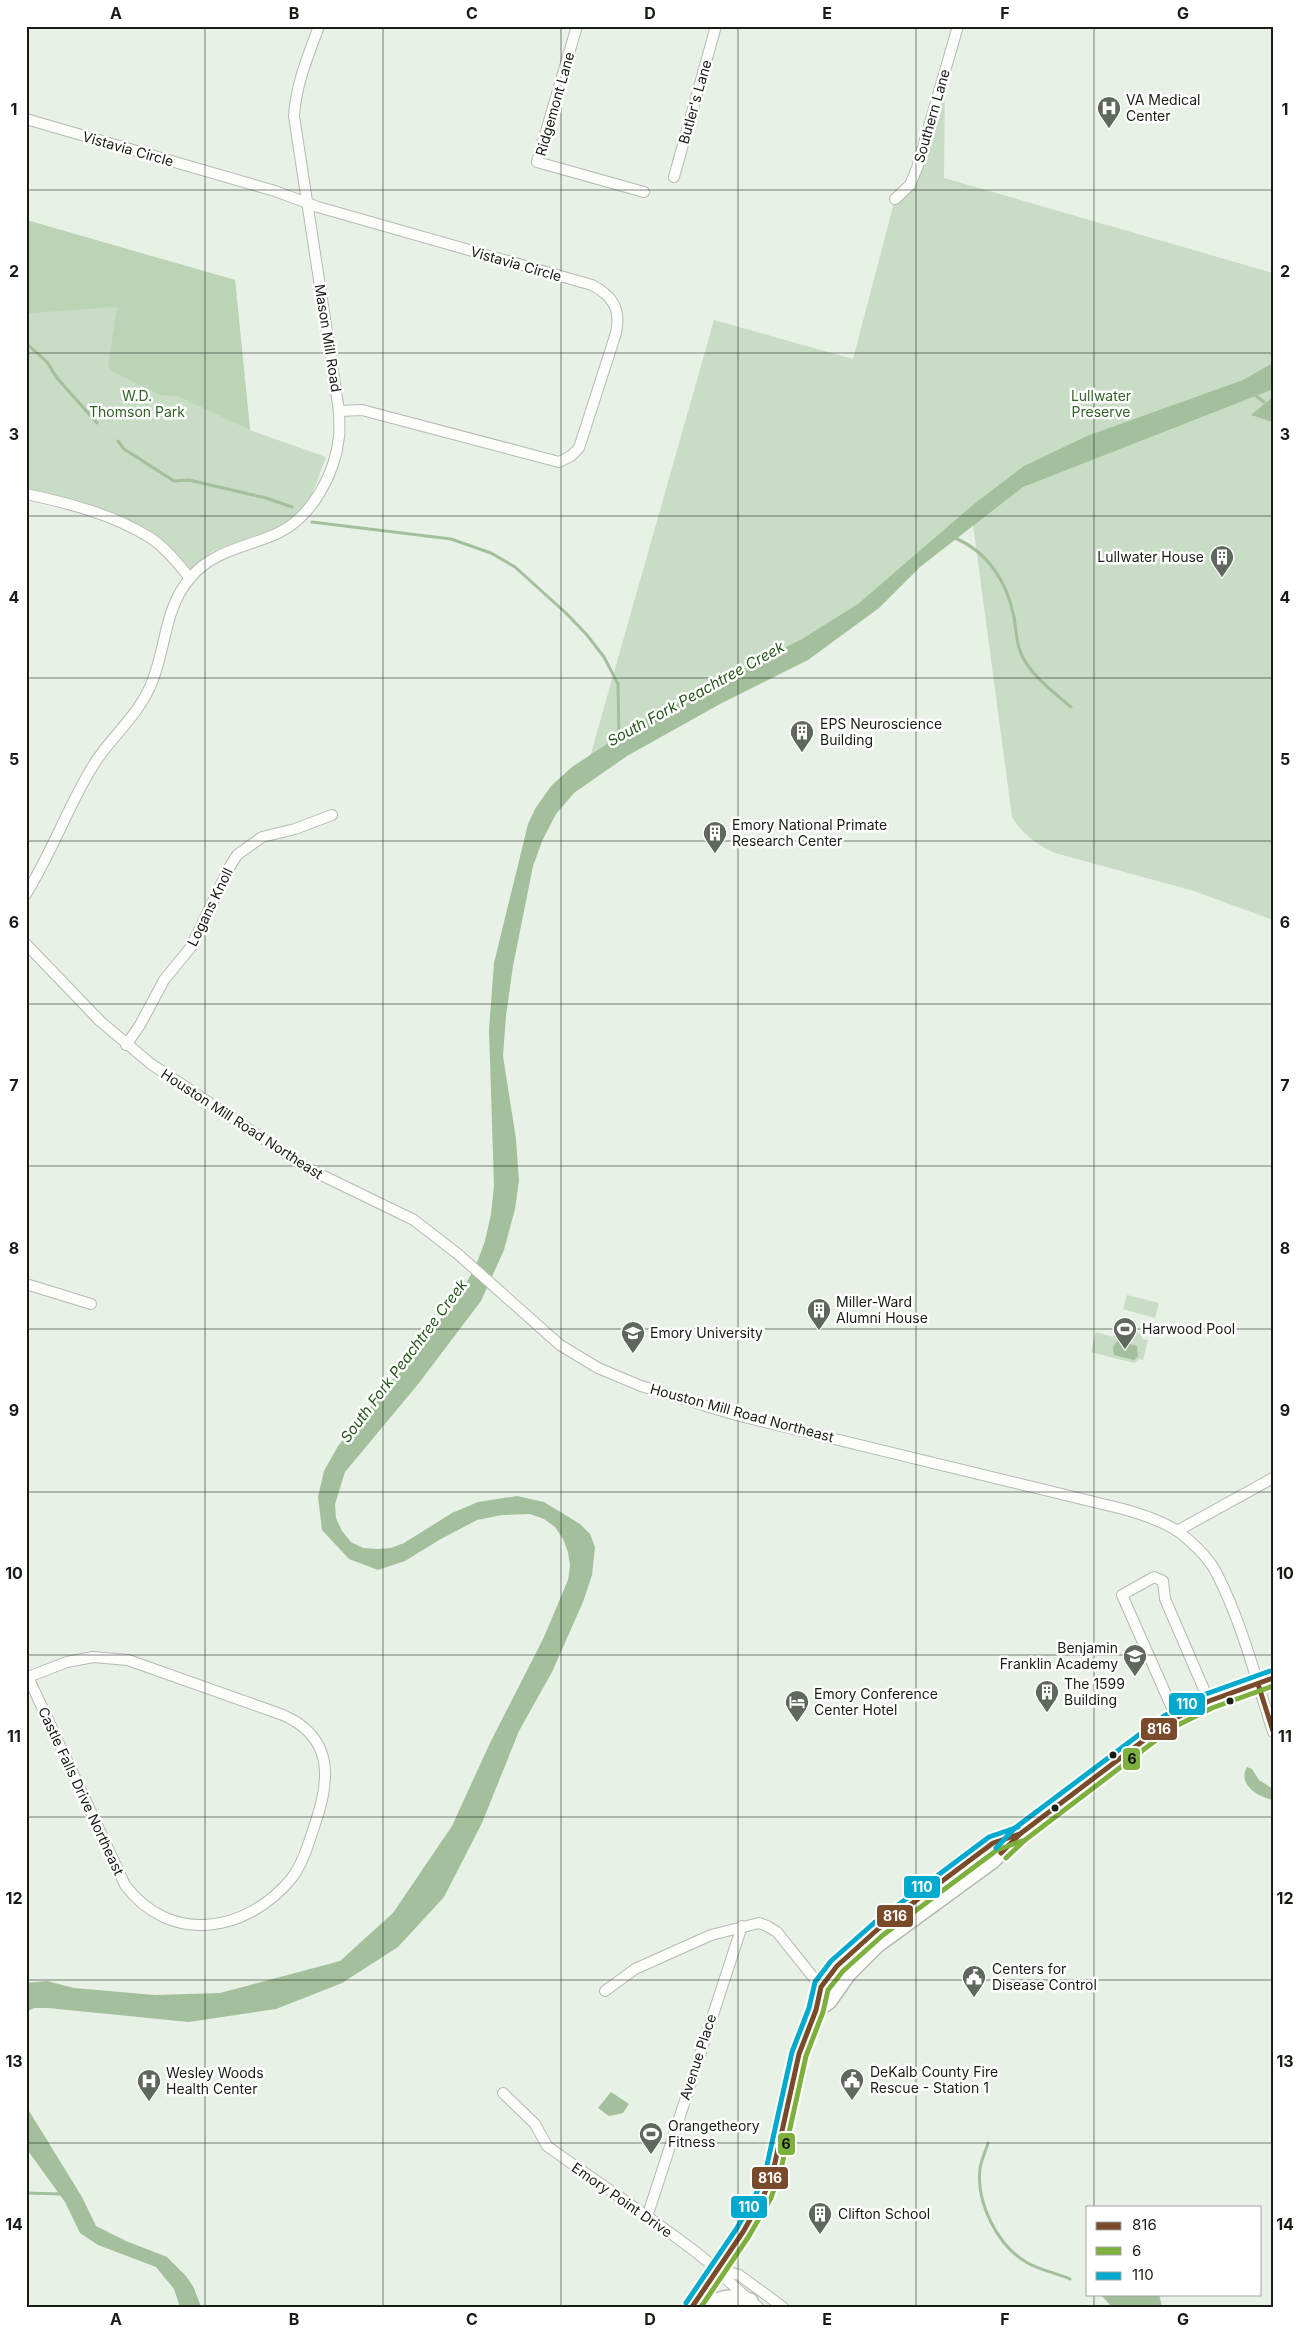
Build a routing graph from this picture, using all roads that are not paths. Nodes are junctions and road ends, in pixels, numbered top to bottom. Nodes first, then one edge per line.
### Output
1 (320, 26) edge
2 (577, 26) edge
3 (716, 26) edge
4 (958, 26) edge
5 (26, 120) edge
6 (674, 177) dead end
7 (644, 192) dead end
8 (895, 199) dead end
9 (307, 202) junction
10 (339, 411) junction
11 (26, 494) edge
12 (190, 578) junction
13 (332, 815) dead end
14 (26, 894) edge
15 (26, 944) edge
16 (126, 1045) junction
17 (26, 1284) edge
18 (91, 1304) dead end
19 (1273, 1478) edge
20 (1176, 1530) junction
21 (27, 1675) edge
22 (1266, 1681) edge
23 (1209, 1701) junction
24 (1176, 1717) junction
25 (1273, 1732) edge
26 (1020, 1834) junction
27 (742, 1926) junction
28 (821, 1987) junction
29 (605, 1990) dead end
30 (816, 2010) junction
31 (503, 2093) dead end
32 (647, 2217) junction
33 (717, 2269) junction
34 (754, 2304) edge
35 (692, 2307) edge
36 (710, 2307) edge
37 (783, 2307) edge

1 - 9 street, Mason Mill Road
2 - 7 street, Ridgemont Lane
3 - 6 street, Butler's Lane
4 - 8 street, Southern Lane
5 - 9 street, Vistavia Circle
9 - 10 street, Mason Mill Road
9 - 10 street, Vistavia Circle
10 - 12 street, Mason Mill Road
11 - 12 street
12 - 14 street
13 - 16 street, Logans Knoll
15 - 16 street, Houston Mill Road Northeast
16 - 20 street, Houston Mill Road Northeast
17 - 18 street
19 - 20 street
20 - 22 street, Houston Mill Road Northeast
21 - 21 street, Castle Falls Drive Northeast
22 - 23 main road
22 - 25 street, Houston Mill Road Northeast
23 - 24 main road
23 - 24 street
24 - 26 main road
26 - 28 main road
26 - 30 main road
27 - 28 street
27 - 29 street
27 - 32 street, Avenue Place
28 - 30 main road
30 - 33 main road
31 - 32 street, Emory Point Drive
32 - 33 street, Emory Point Drive
33 - 34 street
33 - 35 main road
33 - 37 street
34 - 36 main road

